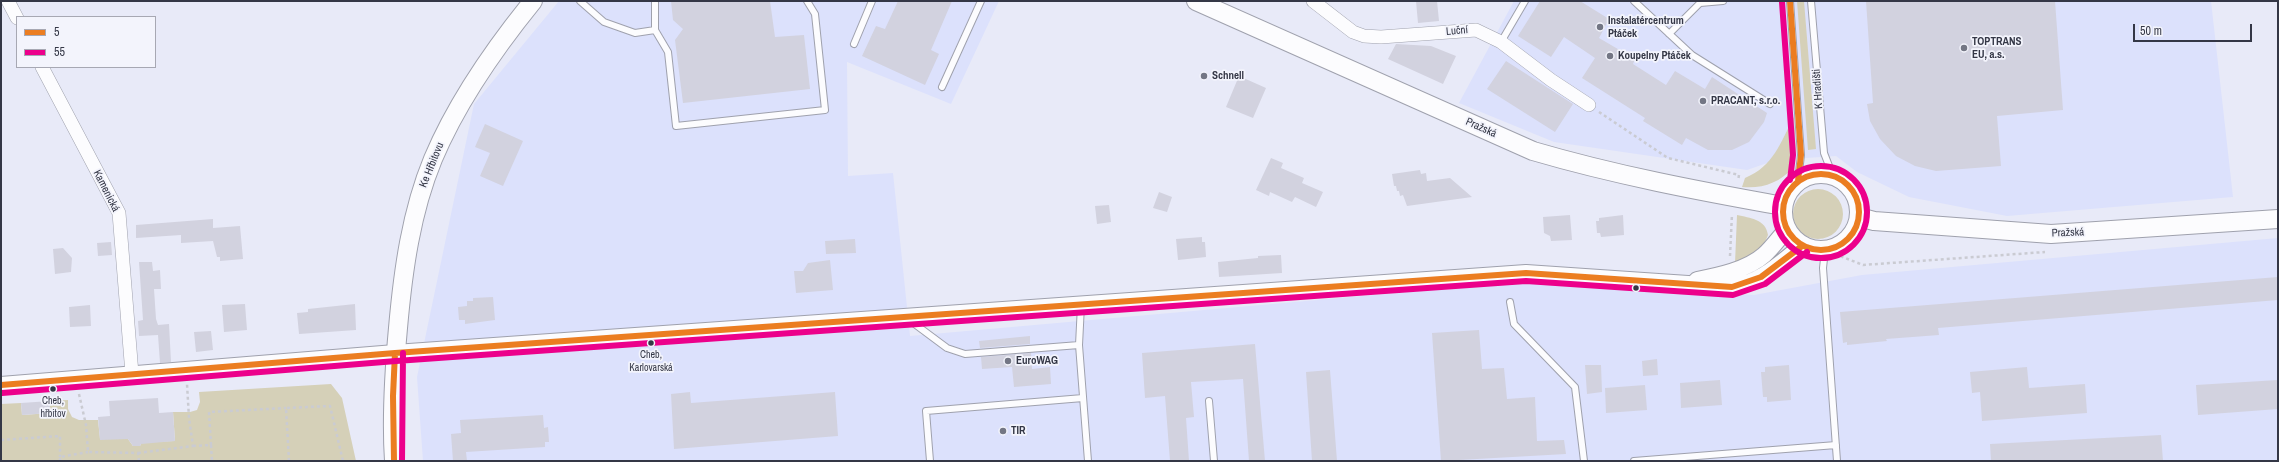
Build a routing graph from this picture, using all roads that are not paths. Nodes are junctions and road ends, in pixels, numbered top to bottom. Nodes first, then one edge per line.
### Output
1 (8, 1) edge
2 (533, 1) edge
3 (580, 1) edge
4 (655, 1) edge
5 (807, 1) edge
6 (872, 1) edge
7 (981, 1) edge
8 (1196, 1) edge
9 (1313, 1) edge
10 (1525, 1) edge
11 (1634, 1) edge
12 (1723, 1) edge
13 (1790, 1) edge
14 (1811, 1) edge
15 (1699, 2) edge
16 (16, 16) edge
17 (655, 30) junction
18 (1669, 34) junction
19 (1500, 42) junction
20 (854, 44) dead end
21 (43, 68) edge
22 (942, 86) dead end
23 (1770, 104) dead end
24 (1589, 105) road end
25 (1833, 176) junction
26 (1798, 181) junction
27 (1783, 206) junction
28 (1859, 217) junction
29 (2278, 219) edge
30 (1786, 229) junction
31 (1802, 246) junction
32 (1825, 250) junction
33 (1671, 282) junction
34 (1510, 302) dead end
35 (1081, 305) junction
36 (905, 317) junction
37 (1079, 345) junction
38 (396, 354) junction
39 (132, 374) junction
40 (1, 385) edge
41 (1083, 398) junction
42 (1209, 401) dead end
43 (1836, 446) junction
44 (394, 461) edge
45 (930, 461) edge
46 (1088, 461) edge
47 (1214, 461) edge
48 (1584, 461) edge
49 (1634, 461) edge
50 (1837, 461) edge

1 - 16 street
2 - 38 main road, Ke Hřbitovu
3 - 17 lane
4 - 17 lane
5 - 17 lane
6 - 20 lane
7 - 22 lane
8 - 27 main road, Pražská
9 - 19 street, Luční
10 - 19 lane
11 - 18 lane
12 - 15 lane
13 - 26 lane, K Hradišti
14 - 25 lane, K Hradišti
15 - 18 lane
18 - 23 lane
19 - 24 street, Luční
21 - 39 street, Kamenická
25 - 26 main road
25 - 28 main road
26 - 27 main road
27 - 30 main road
28 - 29 main road, Pražská
28 - 32 main road
30 - 31 main road
30 - 33 street
31 - 32 main road
31 - 33 street
32 - 43 lane
33 - 35 street
34 - 48 lane
35 - 36 street
35 - 37 lane
36 - 37 lane
36 - 38 street
37 - 41 lane
38 - 39 street
38 - 44 main road, Ke Hřbitovu
39 - 40 street
41 - 45 lane
41 - 46 lane
42 - 47 lane
43 - 49 lane
43 - 50 lane

